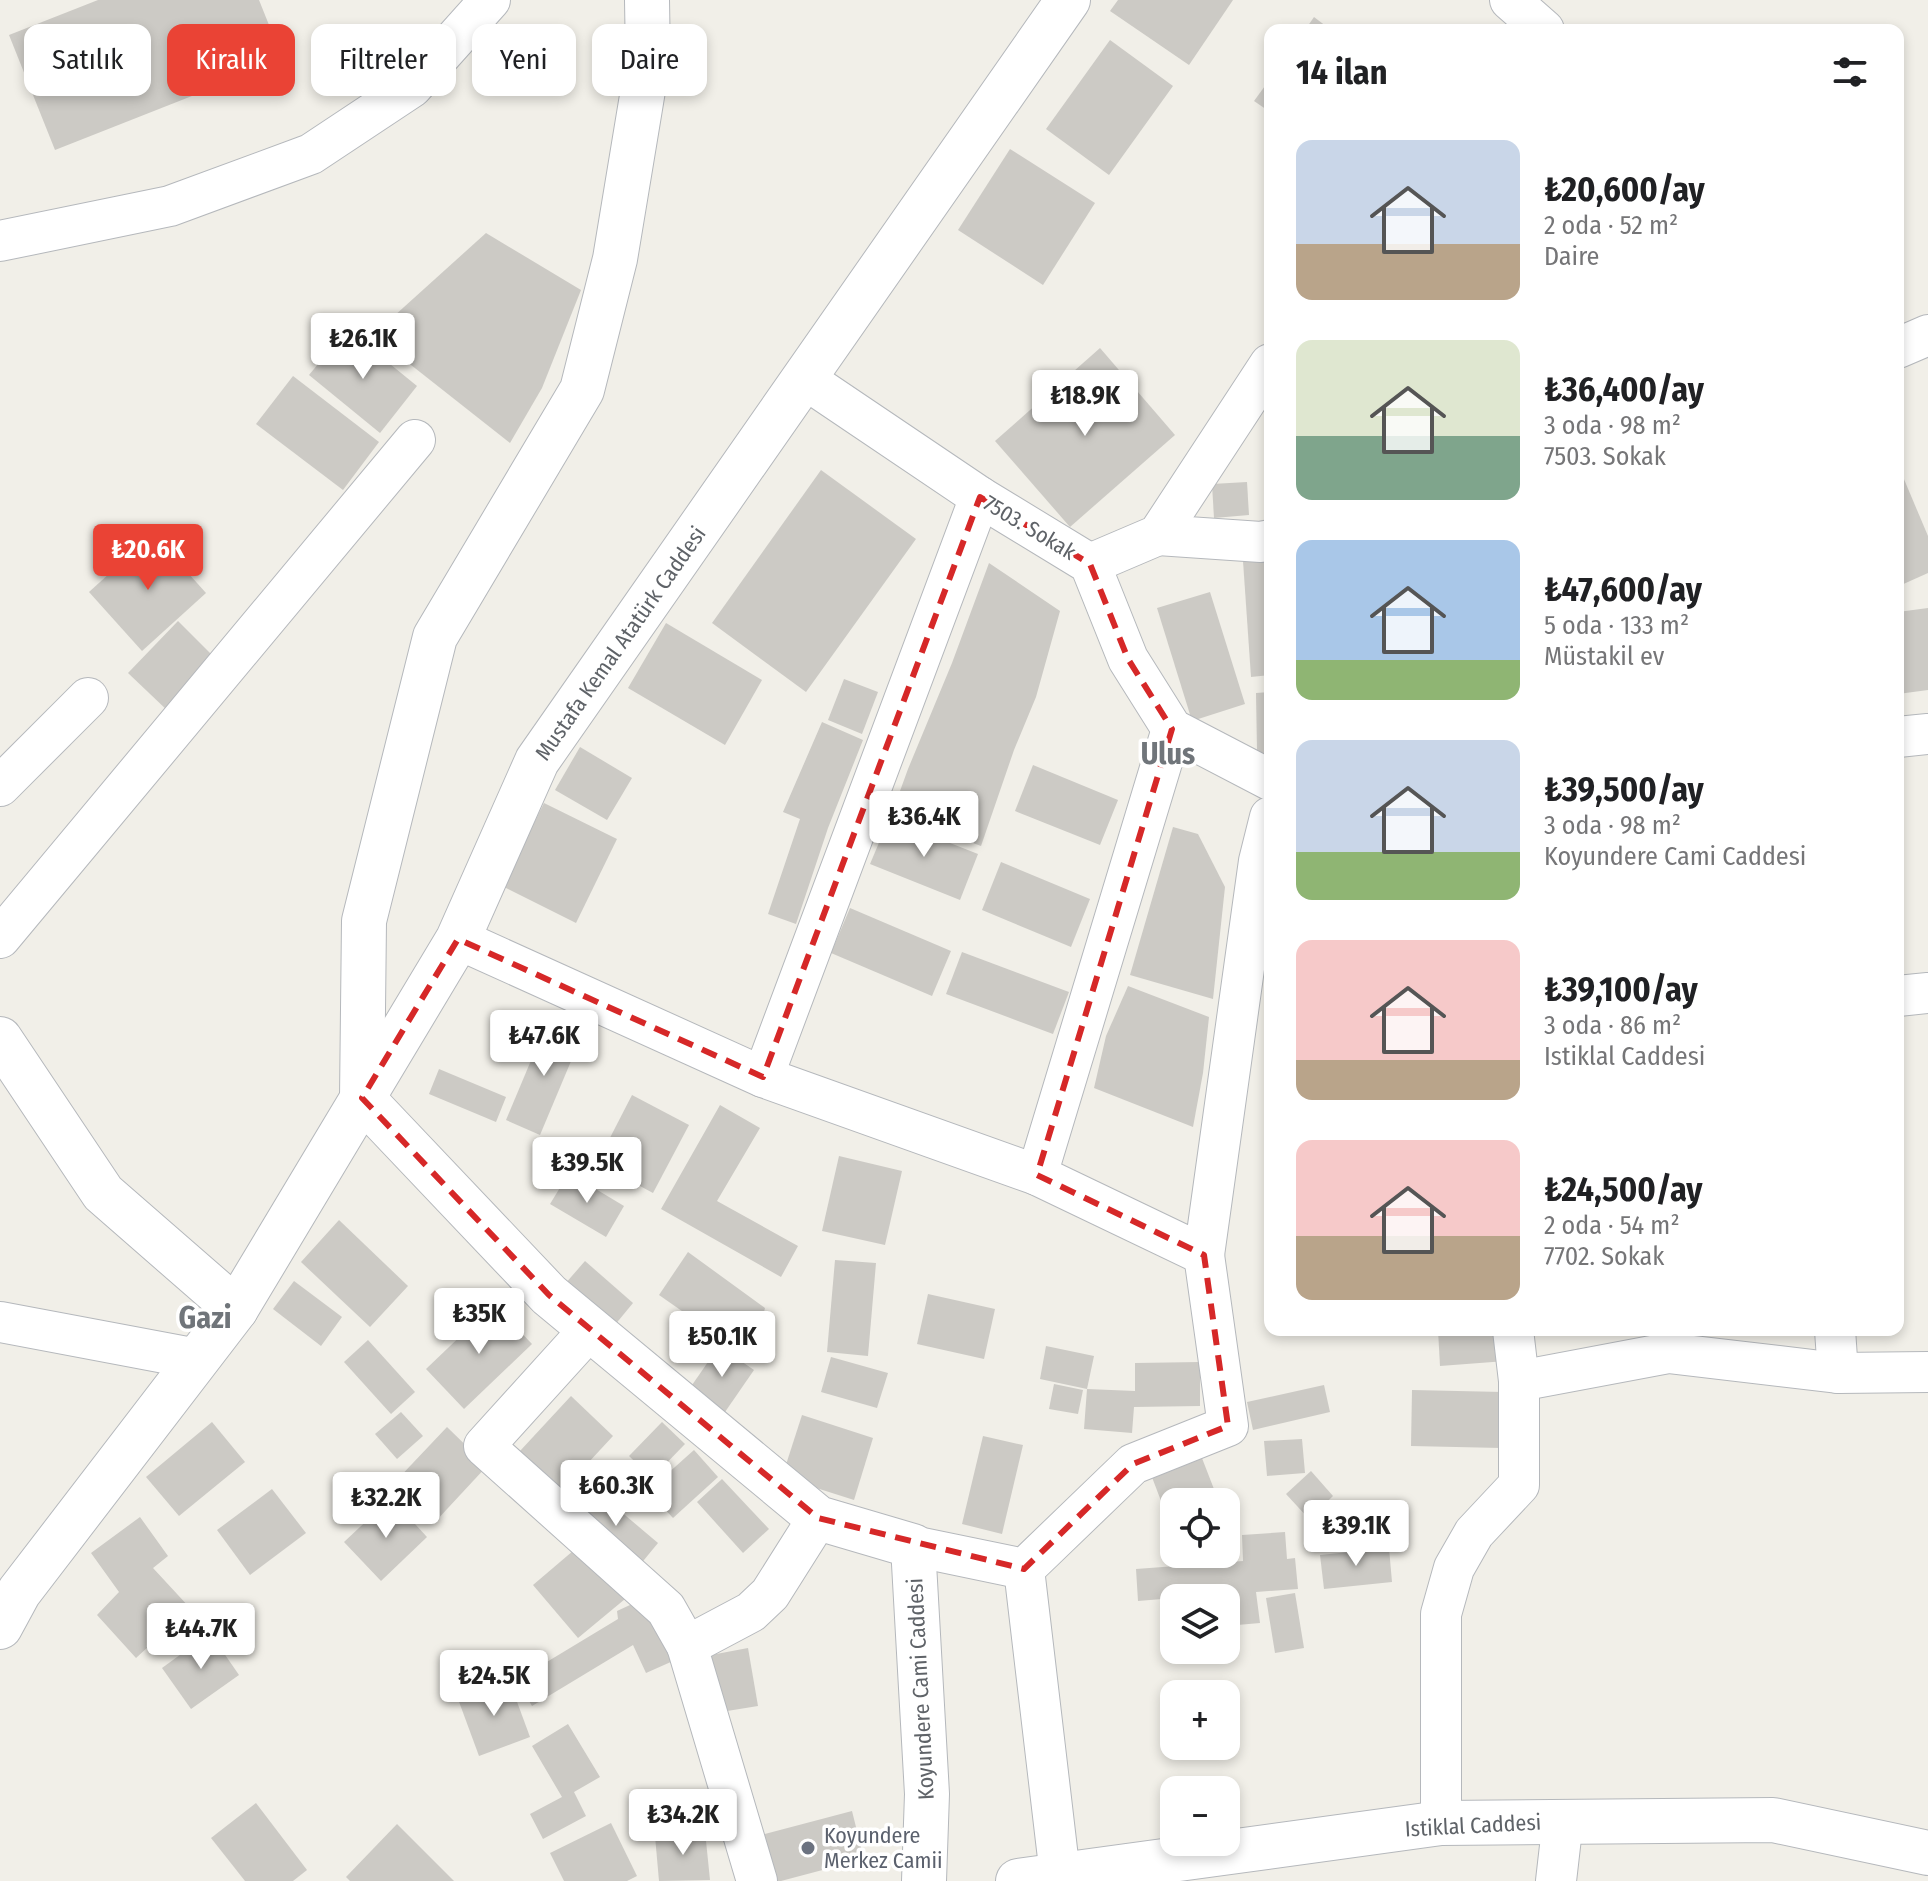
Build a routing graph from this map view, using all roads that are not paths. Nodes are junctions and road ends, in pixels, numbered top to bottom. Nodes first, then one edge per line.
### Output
1 (490, 0) edge
2 (647, 0) edge
3 (1068, 0) edge
4 (1510, 0) edge
5 (1494, 24) edge
6 (1537, 24) edge
7 (0, 241) edge
8 (1928, 335) edge
9 (1904, 345) edge
10 (1264, 373) edge
11 (805, 379) junction
12 (415, 440) dead end
13 (980, 497) junction
14 (1158, 535) junction
15 (1264, 541) edge
16 (1090, 564) junction
17 (88, 698) dead end
18 (1172, 729) junction
19 (1928, 734) edge
20 (1904, 736) edge
21 (1264, 777) edge
22 (0, 786) edge
23 (1264, 862) edge
24 (0, 938) edge
25 (458, 939) junction
26 (1928, 993) edge
27 (1904, 995) edge
28 (0, 1039) edge
29 (763, 1077) junction
30 (362, 1098) junction
31 (1037, 1175) junction
32 (1204, 1255) junction
33 (236, 1309) junction
34 (0, 1322) edge
35 (590, 1329) junction
36 (1514, 1336) edge
37 (1835, 1336) edge
38 (1666, 1342) edge
39 (197, 1359) junction
40 (1928, 1372) edge
41 (1838, 1373) junction
42 (1519, 1381) junction
43 (818, 1518) junction
44 (913, 1546) junction
45 (1024, 1569) junction
46 (0, 1627) edge
47 (687, 1646) junction
48 (1563, 1820) junction
49 (1441, 1823) junction
50 (1928, 1853) edge
51 (1039, 1878) edge
52 (757, 1881) edge
53 (924, 1881) edge
54 (1556, 1881) edge

1 - 7 street
2 - 30 street
3 - 11 street, Mustafa Kemal Atatürk Caddesi
4 - 5 street
4 - 6 street
8 - 9 street
10 - 14 street
11 - 13 street, 7503. Sokak
11 - 25 street, Mustafa Kemal Atatürk Caddesi
12 - 24 street
13 - 16 street, 7503. Sokak
13 - 29 street
14 - 15 street
14 - 16 street
16 - 18 street, 7503. Sokak
17 - 22 street
18 - 21 street
18 - 31 street
19 - 20 street
23 - 32 street
25 - 29 street
25 - 30 street, Mustafa Kemal Atatürk Caddesi
26 - 27 street
28 - 33 street
29 - 31 street
30 - 33 street, Mustafa Kemal Atatürk Caddesi
30 - 35 street
31 - 32 street
32 - 45 street
33 - 39 street, Mustafa Kemal Atatürk Caddesi
34 - 39 street
35 - 43 street
35 - 47 street
36 - 42 street
37 - 41 street
38 - 41 street
38 - 42 street
39 - 46 street, Mustafa Kemal Atatürk Caddesi
40 - 41 street
42 - 49 street
43 - 44 street
43 - 47 street
44 - 45 street
44 - 53 street, Koyundere Cami Caddesi
45 - 51 street
47 - 52 street
48 - 49 street, Istiklal Caddesi
48 - 50 street, Istiklal Caddesi
48 - 54 street
49 - 51 street, Istiklal Caddesi

